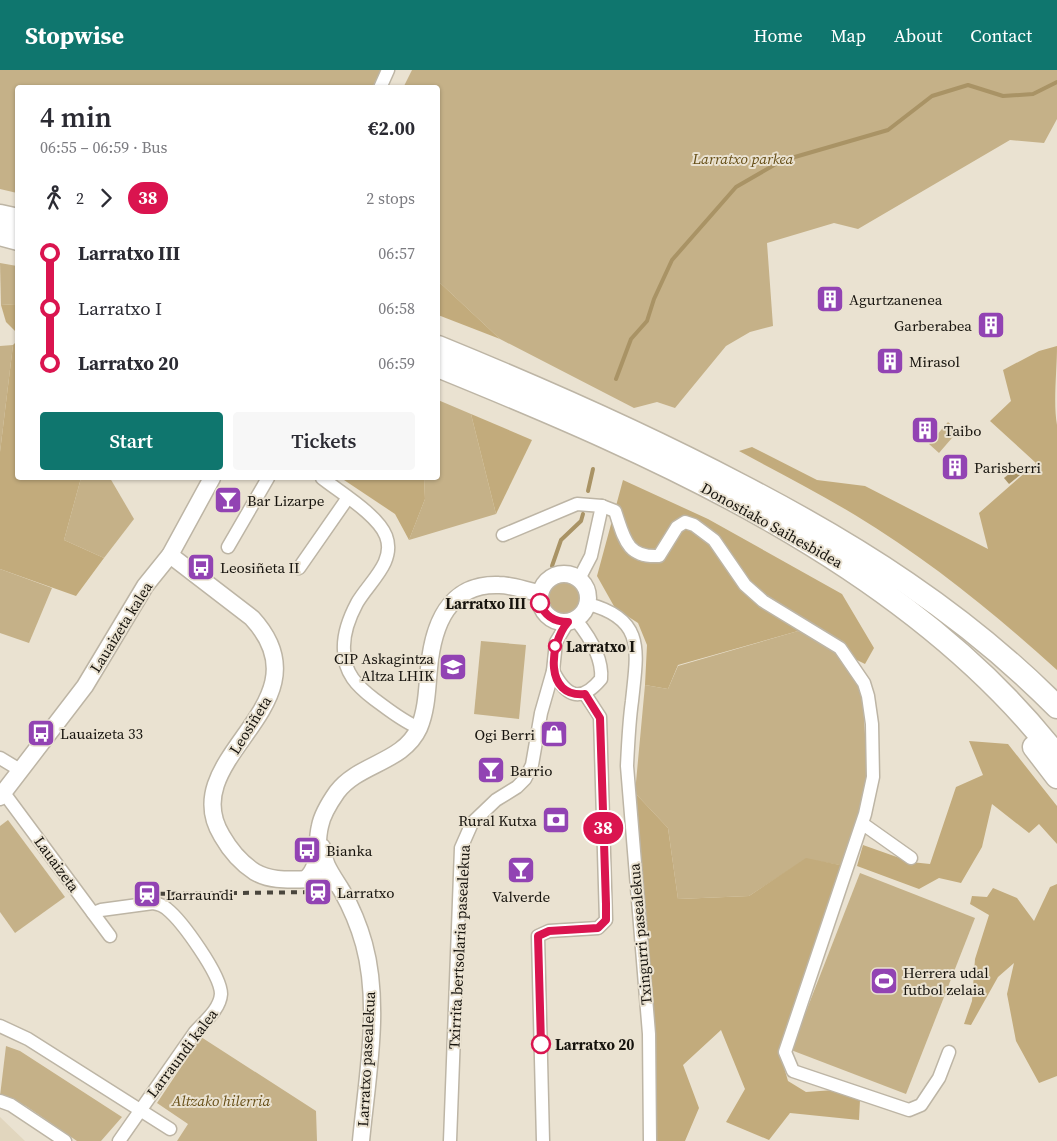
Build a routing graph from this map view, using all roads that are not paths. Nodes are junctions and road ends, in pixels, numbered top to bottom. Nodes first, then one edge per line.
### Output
1 (388, 70) edge
2 (381, 85) edge
3 (0, 216) edge
4 (15, 219) edge
5 (0, 234) edge
6 (15, 238) edge
7 (440, 348) edge
8 (440, 367) edge
9 (211, 480) edge
10 (267, 480) edge
11 (324, 480) edge
12 (347, 498) junction
13 (602, 506) junction
14 (503, 535) dead end
15 (228, 547) dead end
16 (170, 555) junction
17 (299, 568) dead end
18 (579, 579) junction
19 (540, 593) junction
20 (588, 604) junction
21 (572, 621) junction
22 (967, 660) junction
23 (553, 671) junction
24 (1027, 677) junction
25 (585, 694) junction
26 (1057, 694) edge
27 (1057, 706) edge
28 (419, 728) junction
29 (1057, 756) edge
30 (0, 758) edge
31 (20, 770) junction
32 (1057, 777) edge
33 (2, 795) edge
34 (330, 802) junction
35 (862, 824) junction
36 (318, 836) junction
37 (911, 858) dead end
38 (326, 866) junction
39 (306, 879) junction
40 (337, 884) junction
41 (93, 913) junction
42 (110, 936) dead end
43 (0, 1026) edge
44 (949, 1052) dead end
45 (0, 1101) edge
46 (140, 1109) junction
47 (170, 1129) dead end
48 (65, 1141) edge
49 (120, 1141) edge
50 (361, 1141) edge
51 (450, 1141) edge
52 (543, 1141) edge
53 (650, 1141) edge

1 - 2 street
3 - 4 highway
5 - 6 highway
7 - 24 highway, Donostiako Saihesbidea
8 - 22 highway, Donostiako Saihesbidea
9 - 16 street, Lauaizeta kalea
10 - 15 street
11 - 12 street
12 - 17 street
12 - 28 street
13 - 14 street
13 - 18 street
13 - 35 street
16 - 31 street, Lauaizeta kalea
16 - 39 street, Leosiñeta
18 - 19 street
18 - 20 street
19 - 21 street
19 - 28 street
20 - 21 street
20 - 53 street, Txingurri pasealekua
21 - 23 street
21 - 25 street
22 - 29 highway, Donostiako Saihesbidea
22 - 32 highway
23 - 25 street
23 - 51 street, Txirrita bertsolaria pasealekua
24 - 26 highway
24 - 27 highway, Donostiako Saihesbidea
25 - 52 street
28 - 34 street
30 - 31 street
31 - 33 street, Lauaizeta kalea
33 - 41 street, Lauaizeta
34 - 36 street
34 - 38 street
35 - 37 street
35 - 44 street
36 - 38 street, Larratxo pasealekua
36 - 39 street
38 - 39 street
38 - 40 street, Larratxo pasealekua
39 - 40 street, Leosiñeta
40 - 50 street, Larratxo pasealekua
41 - 42 street, Lauaizeta
41 - 46 street, Larraundi kalea
43 - 46 street, Larraundi kalea
45 - 48 street
46 - 47 street, Larraundi kalea
46 - 49 street

